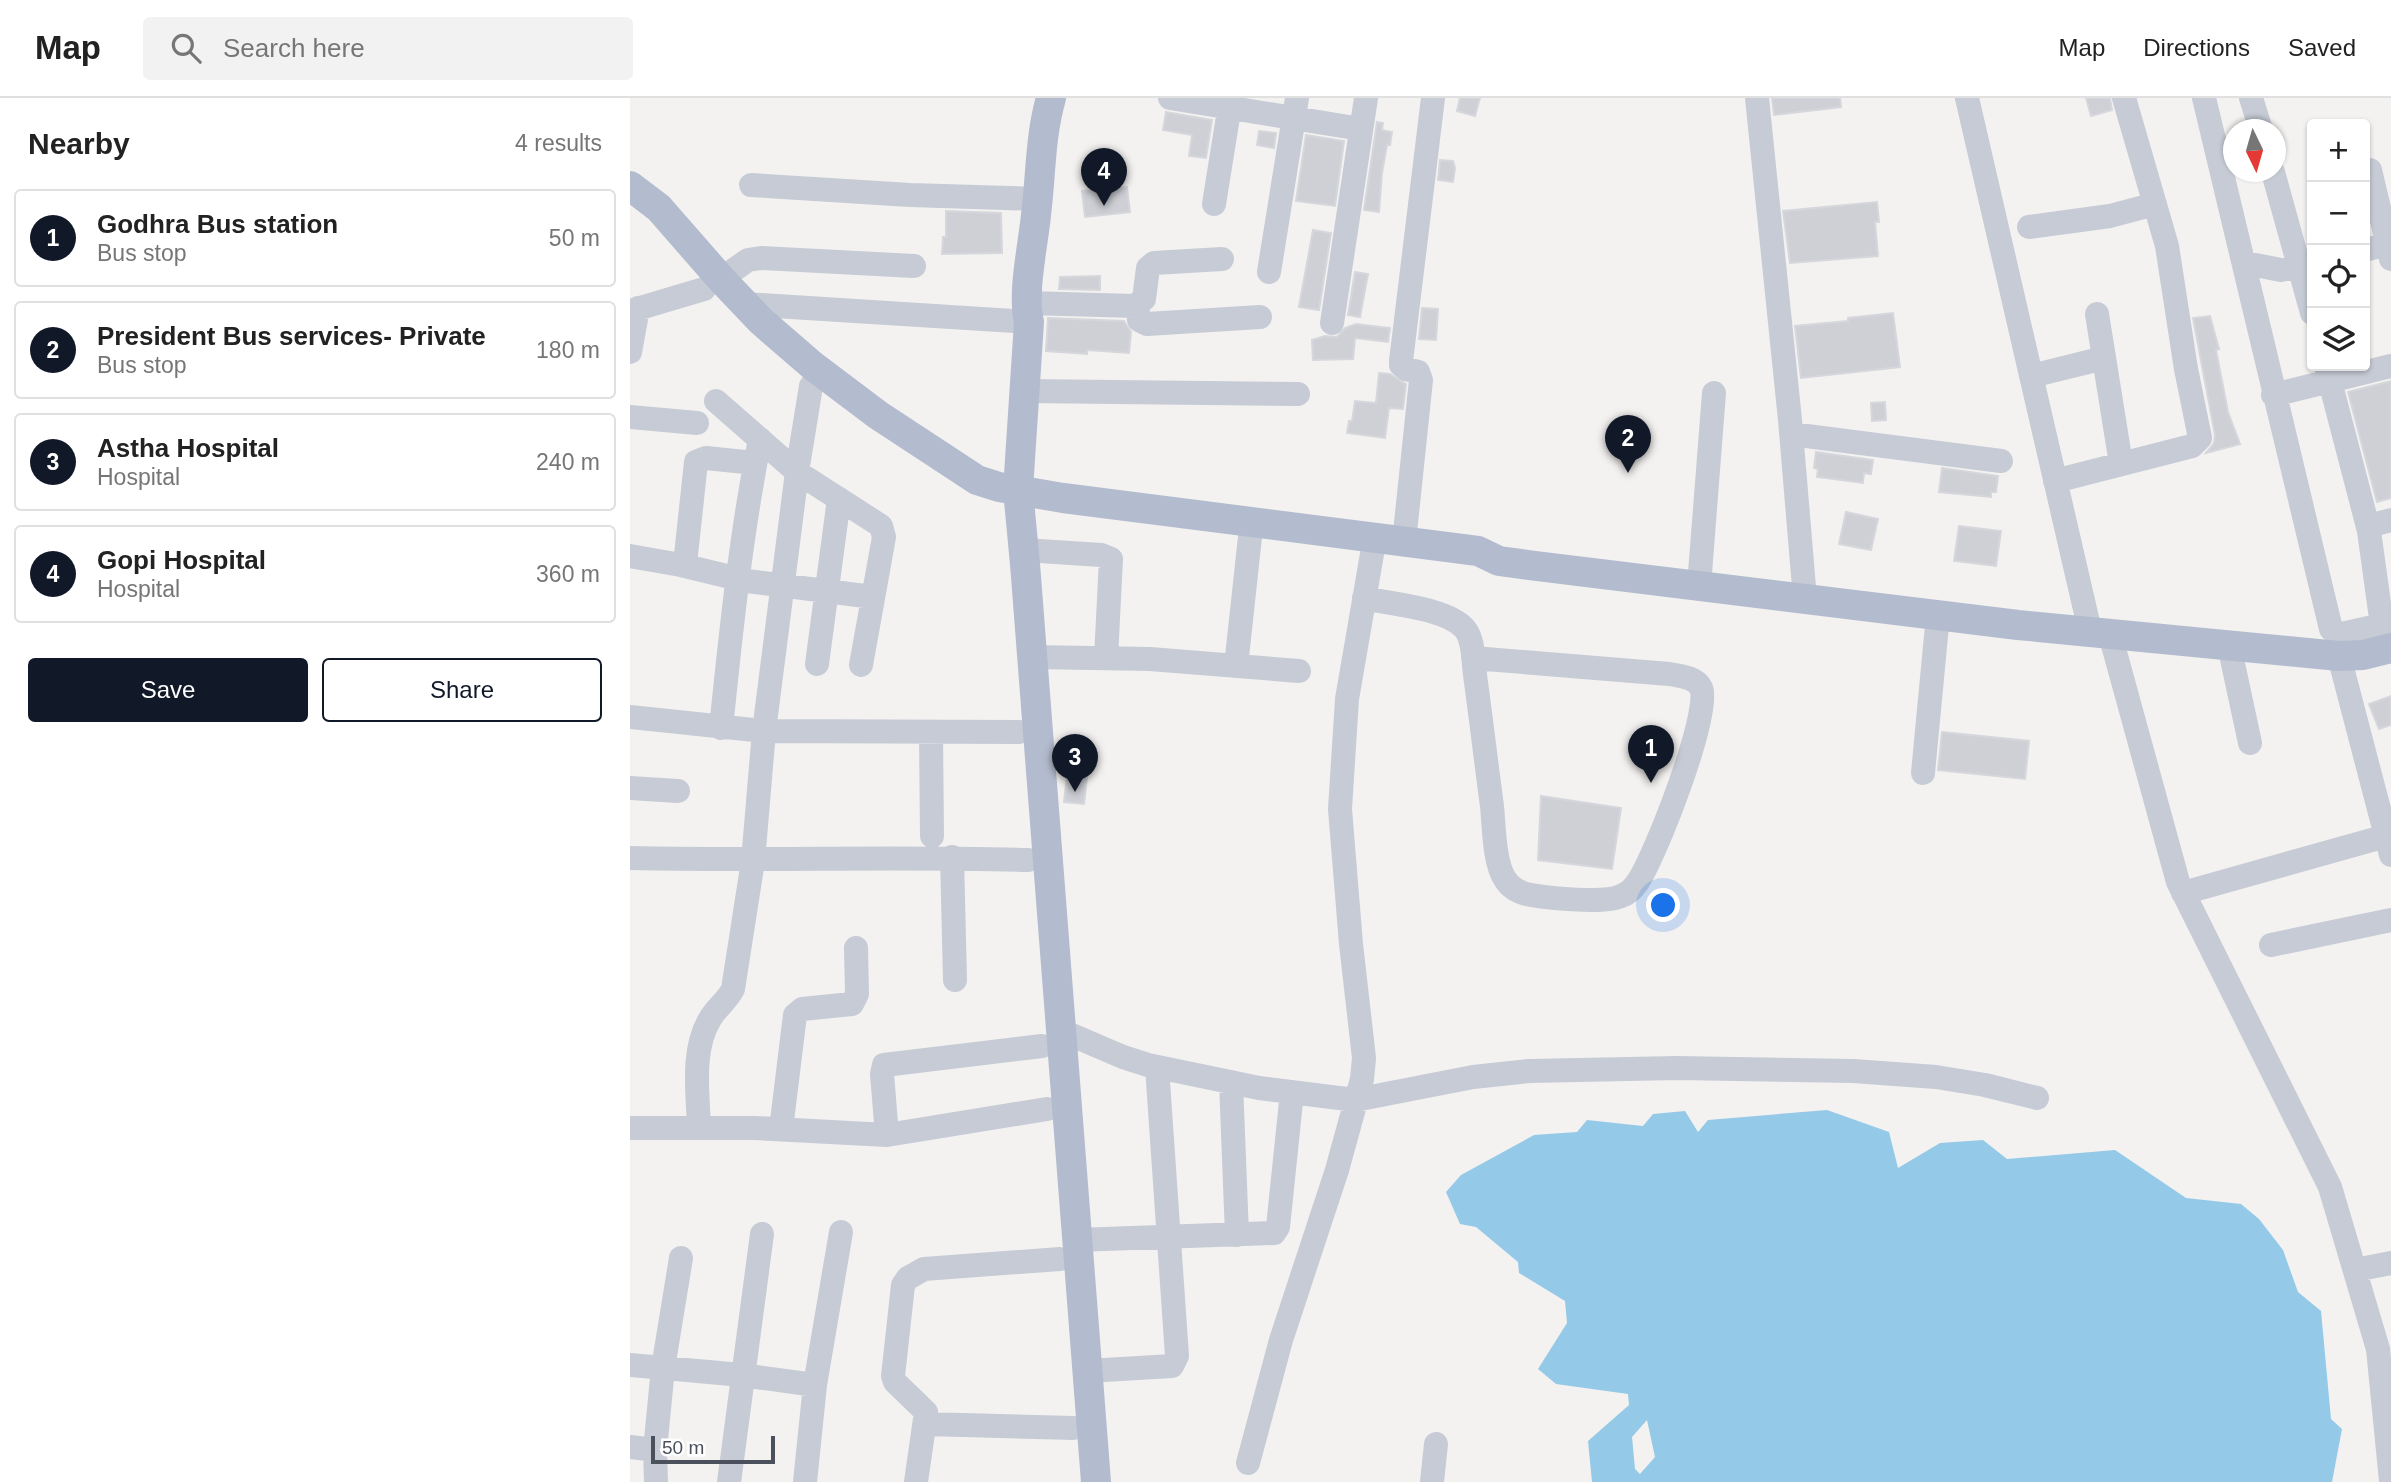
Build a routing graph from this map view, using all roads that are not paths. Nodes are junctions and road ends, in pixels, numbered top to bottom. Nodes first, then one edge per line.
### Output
1 (1051, 98) edge
2 (1170, 98) edge
3 (1366, 98) edge
4 (1433, 98) edge
5 (1757, 98) edge
6 (1967, 98) edge
7 (2124, 98) edge
8 (2204, 98) edge
9 (2251, 98) edge
10 (1231, 102) edge
11 (1296, 108) edge
12 (2257, 119) edge
13 (1361, 129) junction
14 (2370, 170) dead end
15 (2277, 182) edge
16 (751, 185) dead end
17 (630, 187) edge
18 (1038, 199) junction
19 (1214, 204) dead end
20 (2155, 204) junction
21 (2029, 227) dead end
22 (2384, 249) edge
23 (1222, 259) dead end
24 (2245, 263) junction
25 (2306, 265) edge
26 (914, 266) dead end
27 (1269, 272) dead end
28 (712, 284) junction
29 (744, 304) junction
30 (1137, 305) junction
31 (2311, 308) edge
32 (634, 309) edge
33 (1025, 314) junction
34 (2097, 314) dead end
35 (1261, 317) dead end
36 (1332, 323) dead end
37 (630, 352) edge
38 (2104, 358) junction
39 (2391, 366) edge
40 (2328, 373) edge
41 (2031, 376) junction
42 (811, 386) junction
43 (1025, 391) junction
44 (1714, 393) dead end
45 (1298, 394) dead end
46 (2273, 395) junction
47 (716, 401) dead end
48 (630, 417) edge
49 (697, 423) dead end
50 (1791, 434) junction
51 (760, 439) junction
52 (2001, 461) dead end
53 (755, 463) junction
54 (2121, 464) junction
55 (797, 472) junction
56 (2055, 481) junction
57 (1009, 497) junction
58 (839, 499) junction
59 (2380, 526) edge
60 (1250, 537) junction
61 (1404, 542) junction
62 (1024, 550) junction
63 (1371, 554) junction
64 (630, 556) edge
65 (1499, 561) junction
66 (681, 565) junction
67 (737, 579) junction
68 (783, 584) junction
69 (1699, 586) junction
70 (826, 592) junction
71 (873, 597) junction
72 (1364, 598) junction
73 (1805, 599) junction
74 (1938, 615) junction
75 (2100, 632) junction
76 (2386, 641) edge
77 (2229, 645) junction
78 (2339, 656) junction
79 (1032, 657) junction
80 (1106, 658) junction
81 (1473, 658) junction
82 (817, 664) dead end
83 (861, 666) dead end
84 (1237, 666) junction
85 (1299, 671) dead end
86 (630, 717) edge
87 (722, 728) junction
88 (764, 731) junction
89 (931, 732) junction
90 (1019, 732) junction
91 (2250, 743) dead end
92 (1923, 774) dead end
93 (630, 788) edge
94 (678, 791) dead end
95 (932, 836) dead end
96 (2388, 846) edge
97 (952, 857) junction
98 (630, 859) edge
99 (1028, 860) junction
100 (753, 861) junction
101 (2183, 893) junction
102 (2391, 920) edge
103 (2271, 945) dead end
104 (856, 948) dead end
105 (955, 980) dead end
106 (1051, 1038) junction
107 (1157, 1067) junction
108 (1231, 1082) junction
109 (1292, 1092) junction
110 (2037, 1098) dead end
111 (1355, 1100) junction
112 (1047, 1109) junction
113 (630, 1128) edge
114 (699, 1128) junction
115 (781, 1129) junction
116 (887, 1135) junction
117 (841, 1232) dead end
118 (762, 1234) dead end
119 (1237, 1234) junction
120 (1168, 1237) junction
121 (1068, 1250) junction
122 (681, 1258) dead end
123 (2391, 1263) edge
124 (2355, 1270) junction
125 (630, 1365) edge
126 (663, 1368) junction
127 (1087, 1371) junction
128 (742, 1375) junction
129 (816, 1385) junction
130 (925, 1424) junction
131 (1073, 1428) junction
132 (2389, 1436) edge
133 (1436, 1444) dead end
134 (630, 1447) edge
135 (654, 1450) junction
136 (1248, 1463) dead end
137 (2391, 1481) edge
138 (656, 1482) edge
139 (729, 1482) edge
140 (805, 1482) edge
141 (916, 1482) edge
142 (1077, 1482) edge
143 (1096, 1482) edge
144 (1432, 1482) edge

1 - 18 main road
2 - 10 street
3 - 13 street
4 - 61 street
5 - 50 street
6 - 41 street
7 - 20 street
8 - 24 street
9 - 12 street
10 - 11 street
10 - 19 street
11 - 13 street
11 - 27 street
13 - 36 street
14 - 22 street
15 - 25 street
16 - 18 street
17 - 28 main road
18 - 33 main road
20 - 21 street
20 - 54 street
23 - 30 street
24 - 25 street
24 - 46 street
25 - 31 street
26 - 28 street
28 - 29 main road
28 - 32 street
28 - 42 main road
29 - 33 street
29 - 57 main road
30 - 33 street
30 - 35 street
32 - 37 street
33 - 43 main road
33 - 57 main road
34 - 38 street
38 - 41 street
38 - 54 street
39 - 40 street
40 - 46 street
40 - 59 street
41 - 56 street
42 - 55 street
42 - 57 main road
43 - 45 street
43 - 57 main road
44 - 69 street
46 - 76 street
47 - 51 street
48 - 49 street
50 - 52 street
50 - 73 street
51 - 53 street
51 - 55 street
53 - 66 street
53 - 67 street
54 - 56 street
55 - 58 street
55 - 68 street
56 - 75 street
57 - 60 main road
57 - 61 main road
57 - 62 main road
57 - 90 main road
58 - 70 street
58 - 71 street
59 - 76 street
60 - 63 main road
60 - 84 street
61 - 65 main road
62 - 79 main road
62 - 80 street
63 - 65 main road
63 - 72 street
64 - 66 street
65 - 69 main road
66 - 67 street
67 - 68 street
67 - 87 street
68 - 70 street
68 - 88 street
69 - 73 main road
70 - 71 street
70 - 82 street
71 - 83 street
72 - 81 street
72 - 111 street
73 - 74 main road
74 - 75 main road
74 - 92 street
75 - 77 main road
75 - 101 street
76 - 78 main road
77 - 78 main road
77 - 91 street
78 - 96 street
79 - 80 street
79 - 106 main road
80 - 84 street
81 - 81 street
84 - 85 street
86 - 87 street
87 - 88 street
88 - 89 street
88 - 100 street
89 - 90 street
89 - 95 street
90 - 99 main road
93 - 94 street
96 - 101 street
97 - 99 street
97 - 100 street
97 - 105 street
98 - 100 street
99 - 106 main road
100 - 114 street
101 - 124 street
102 - 103 street
104 - 115 street
106 - 107 street
106 - 112 main road
106 - 116 street
106 - 121 main road
107 - 108 street
107 - 120 street
108 - 109 street
108 - 119 street
109 - 111 street
109 - 119 street
110 - 111 street
111 - 136 street
112 - 116 street
112 - 121 main road
113 - 114 street
114 - 115 street
115 - 116 street
117 - 129 street
118 - 128 street
119 - 120 street
120 - 121 street
120 - 127 street
121 - 127 main road
121 - 130 street
121 - 131 main road
122 - 126 street
123 - 124 street
124 - 132 street
125 - 126 street
126 - 128 street
126 - 135 street
127 - 143 main road
128 - 129 street
128 - 139 street
129 - 140 street
130 - 131 street
130 - 141 street
131 - 142 main road
132 - 137 street
133 - 144 street
134 - 135 street
135 - 138 street

